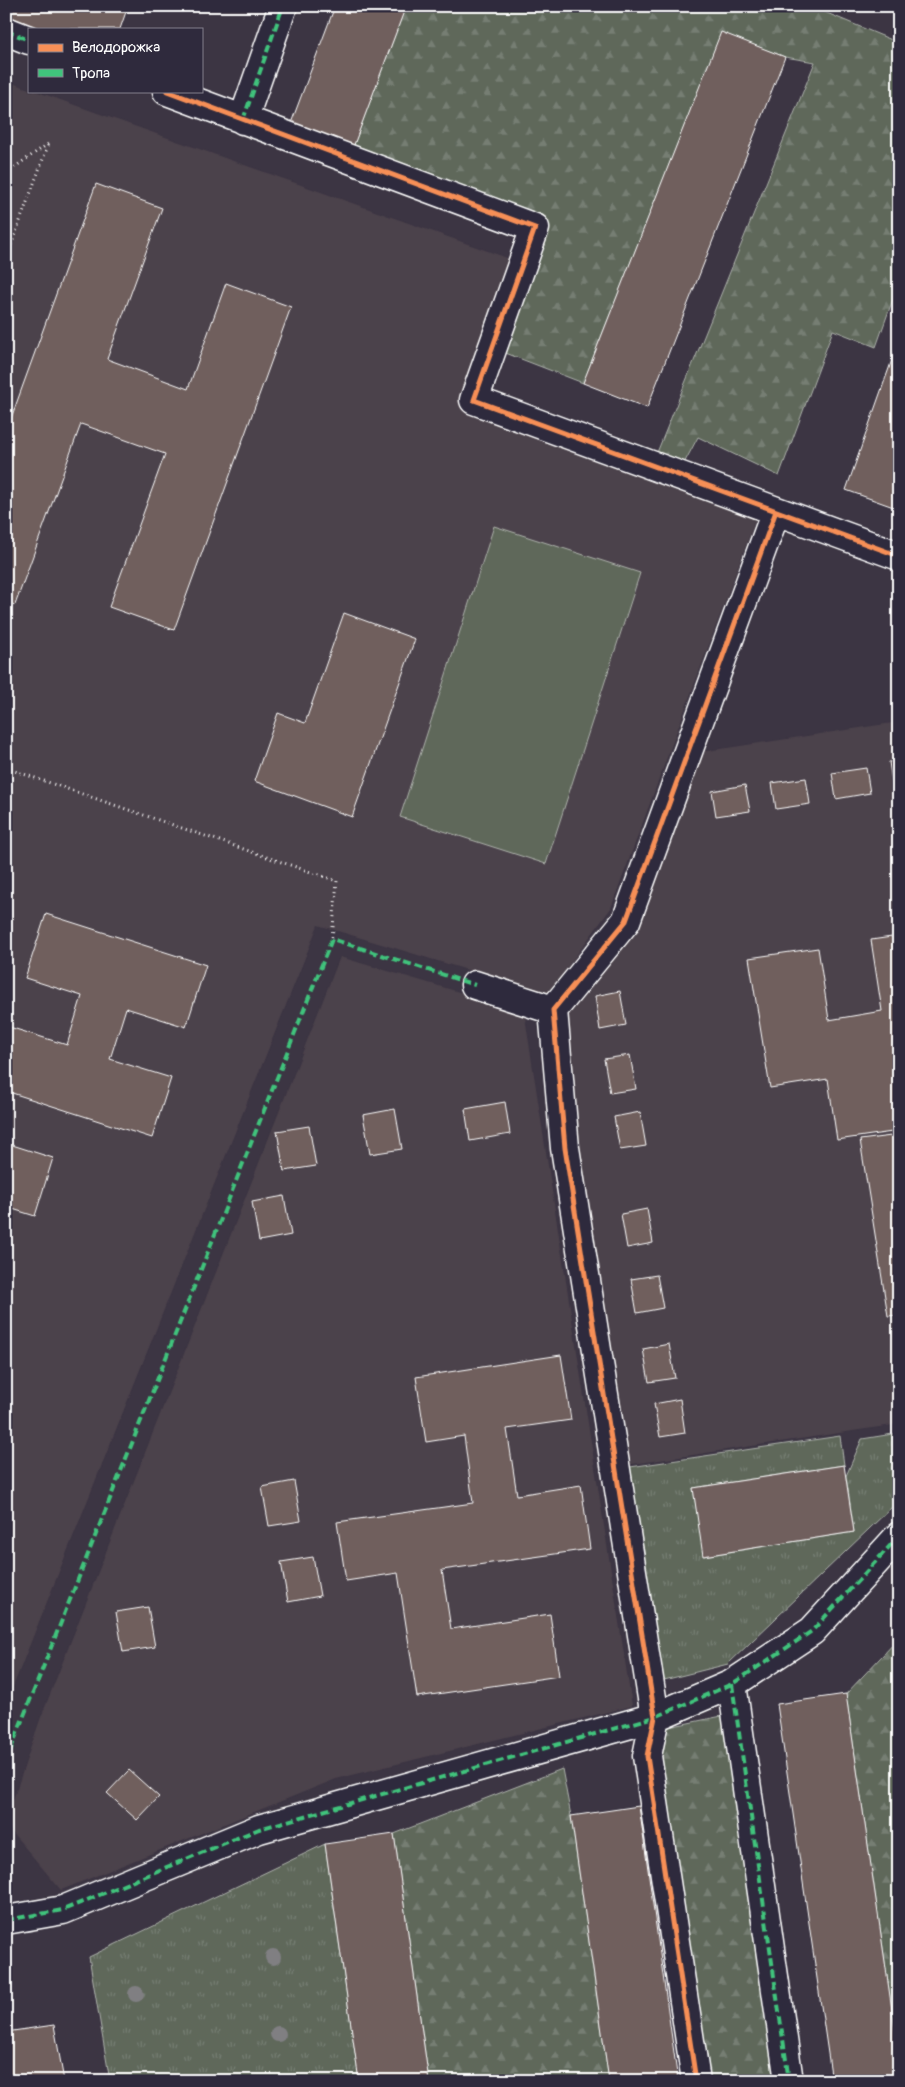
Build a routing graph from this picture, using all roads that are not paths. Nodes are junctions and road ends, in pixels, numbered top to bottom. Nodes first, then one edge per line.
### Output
1 (283, 6) edge
2 (6, 31) edge
3 (28, 40) edge
4 (170, 92) edge
5 (243, 120) junction
6 (776, 511) junction
7 (899, 556) edge
8 (475, 985) dead end
9 (553, 1010) junction
10 (899, 1536) edge
11 (732, 1684) junction
12 (654, 1717) junction
13 (6, 1920) edge
14 (696, 2081) edge
15 (789, 2081) edge

1 - 5 street
2 - 3 street
4 - 5 street
5 - 6 street
6 - 7 street
6 - 9 street
8 - 9 street
9 - 12 street
10 - 11 street
11 - 12 street
11 - 15 street
12 - 13 street
12 - 14 street

